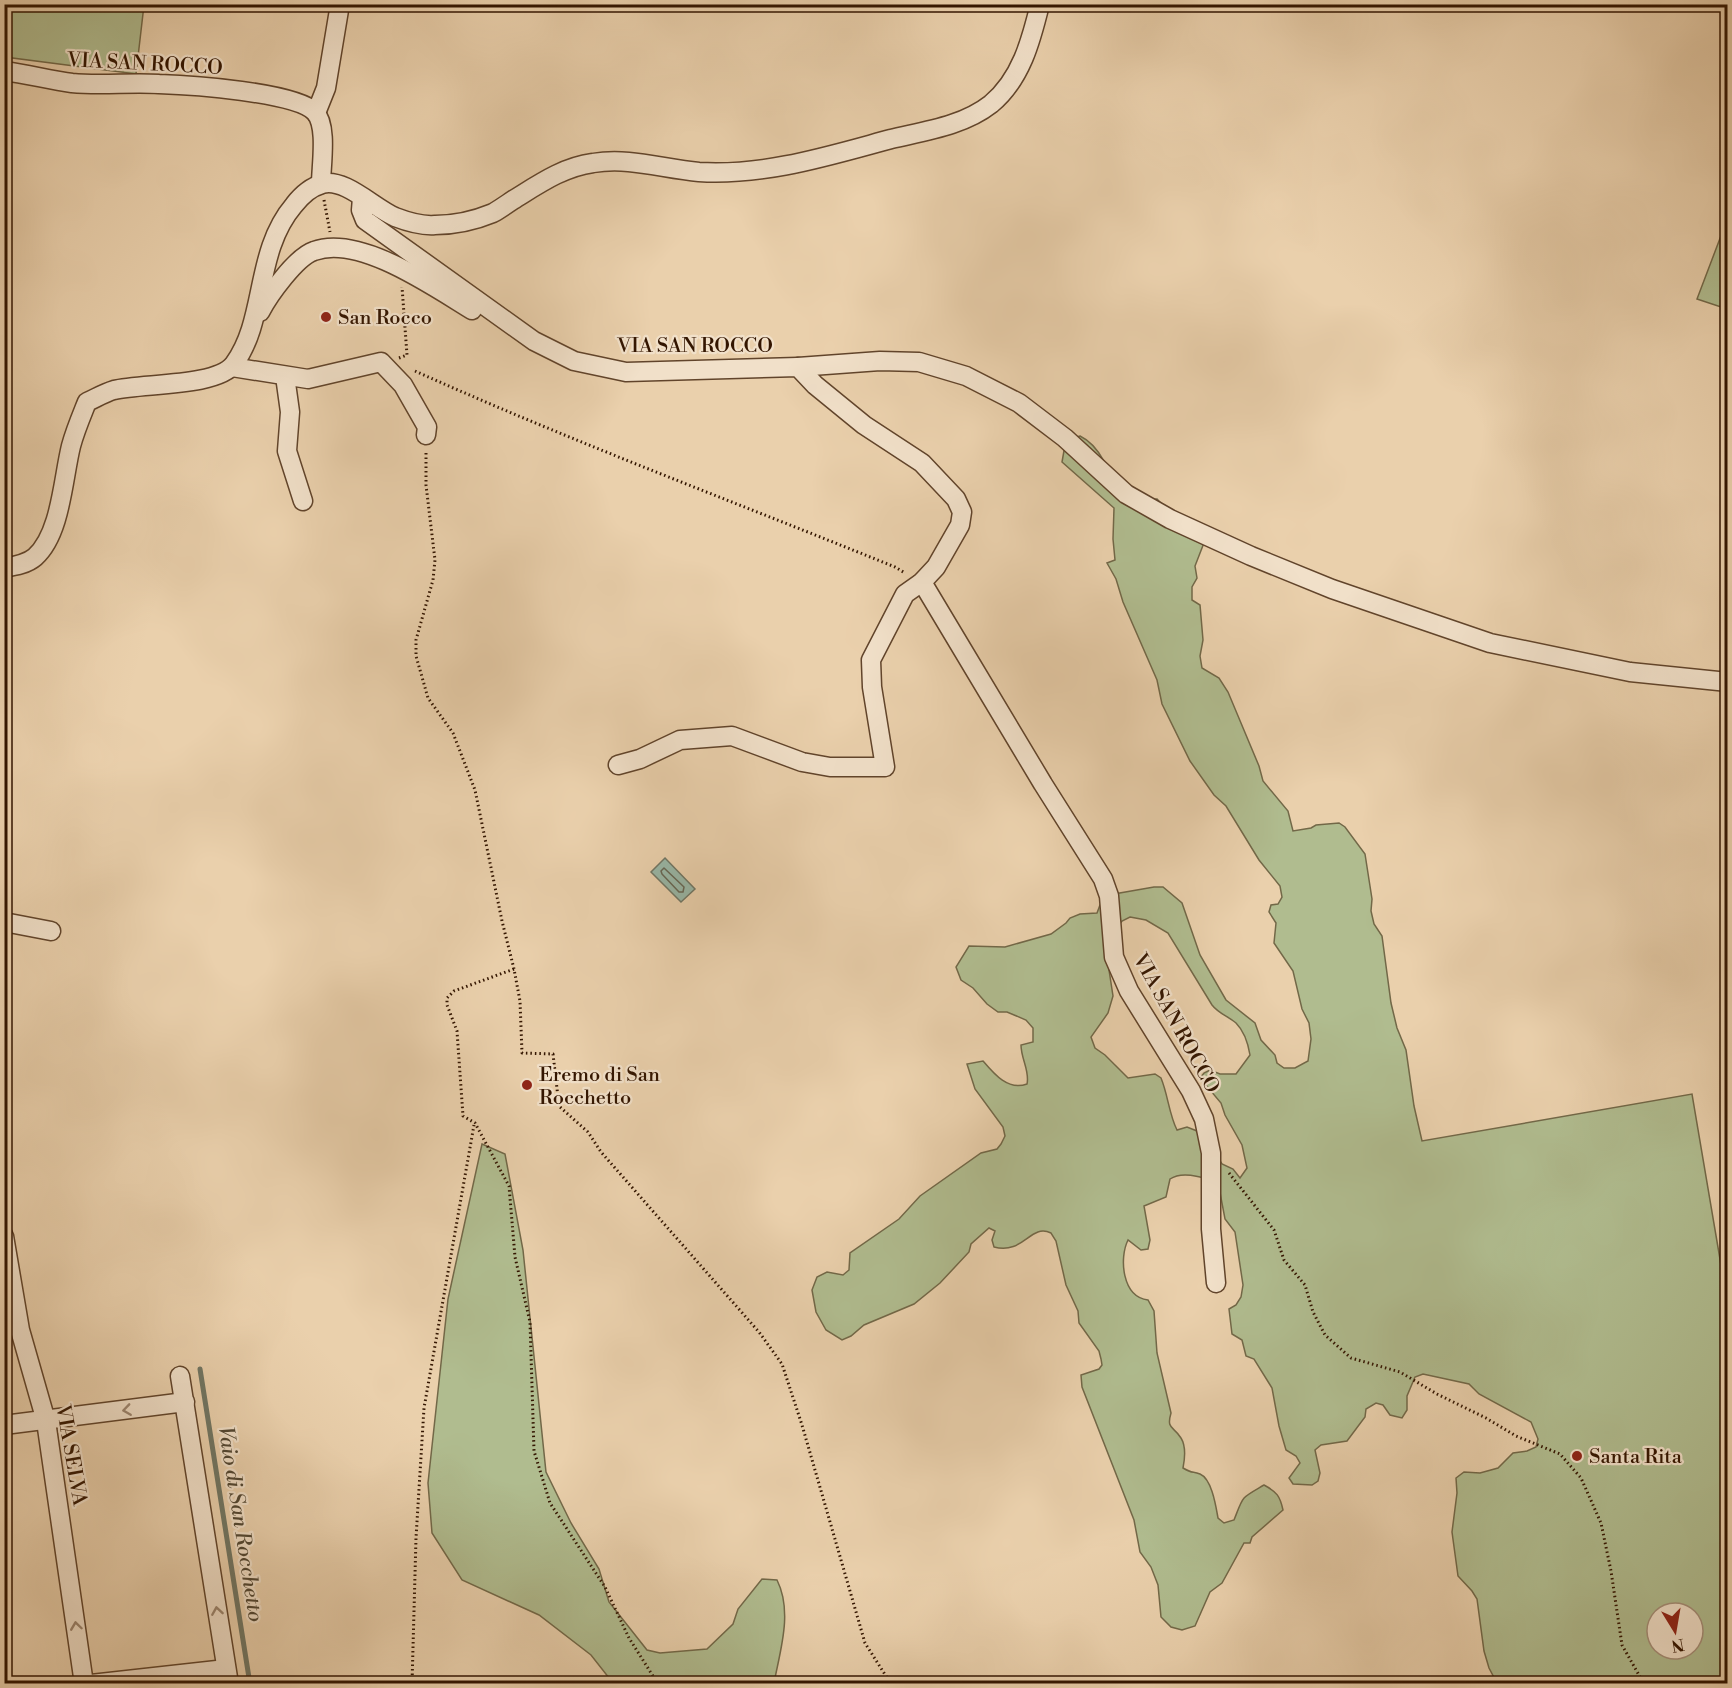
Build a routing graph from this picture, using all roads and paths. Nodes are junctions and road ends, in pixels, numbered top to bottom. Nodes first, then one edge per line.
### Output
1 (340, 4) edge
2 (1040, 4) edge
3 (4, 71) edge
4 (316, 113) junction
5 (321, 184) junction
6 (362, 198) junction
7 (332, 246) junction
8 (400, 267) junction
9 (507, 322) junction
10 (250, 329) junction
11 (381, 362) junction
12 (232, 367) junction
13 (798, 367) junction
14 (285, 376) junction
15 (426, 435) joint
16 (303, 501) dead end
17 (4, 568) edge
18 (922, 582) junction
19 (1728, 682) edge
20 (618, 765) dead end
21 (4, 922) edge
22 (51, 931) dead end
23 (514, 969) junction
24 (475, 1123) junction
25 (1211, 1153) junction
26 (4, 1236) edge
27 (1216, 1283) dead end
28 (180, 1376) dead end
29 (185, 1401) junction
30 (46, 1421) junction
31 (4, 1425) edge
32 (228, 1676) edge
33 (84, 1683) edge
34 (91, 1683) edge
35 (412, 1683) edge
36 (658, 1683) edge
37 (891, 1683) edge
38 (1644, 1683) edge

1 - 4 street
2 - 6 street
3 - 4 street, VIA SAN ROCCO
4 - 5 street
5 - 6 street
5 - 7 path
5 - 10 street
6 - 9 street, VIA SAN ROCCO
7 - 8 street
7 - 10 street
8 - 9 street
8 - 11 path
9 - 13 street, VIA SAN ROCCO
10 - 12 street
11 - 14 street
11 - 15 street
11 - 18 path
12 - 14 street
12 - 17 street
13 - 18 street, VIA SAN ROCCO
13 - 19 street
14 - 16 street
15 - 23 path
18 - 20 street, VIA SAN ROCCO
18 - 25 street, VIA SAN ROCCO
21 - 22 street
23 - 24 path
23 - 37 path
24 - 35 path
24 - 36 path
25 - 27 street, VIA SAN ROCCO
25 - 38 path
26 - 30 street, VIA SELVA
28 - 29 street
29 -> 30 street
32 -> 29 street
30 - 31 street
33 -> 30 street, VIA SELVA
32 - 34 street

